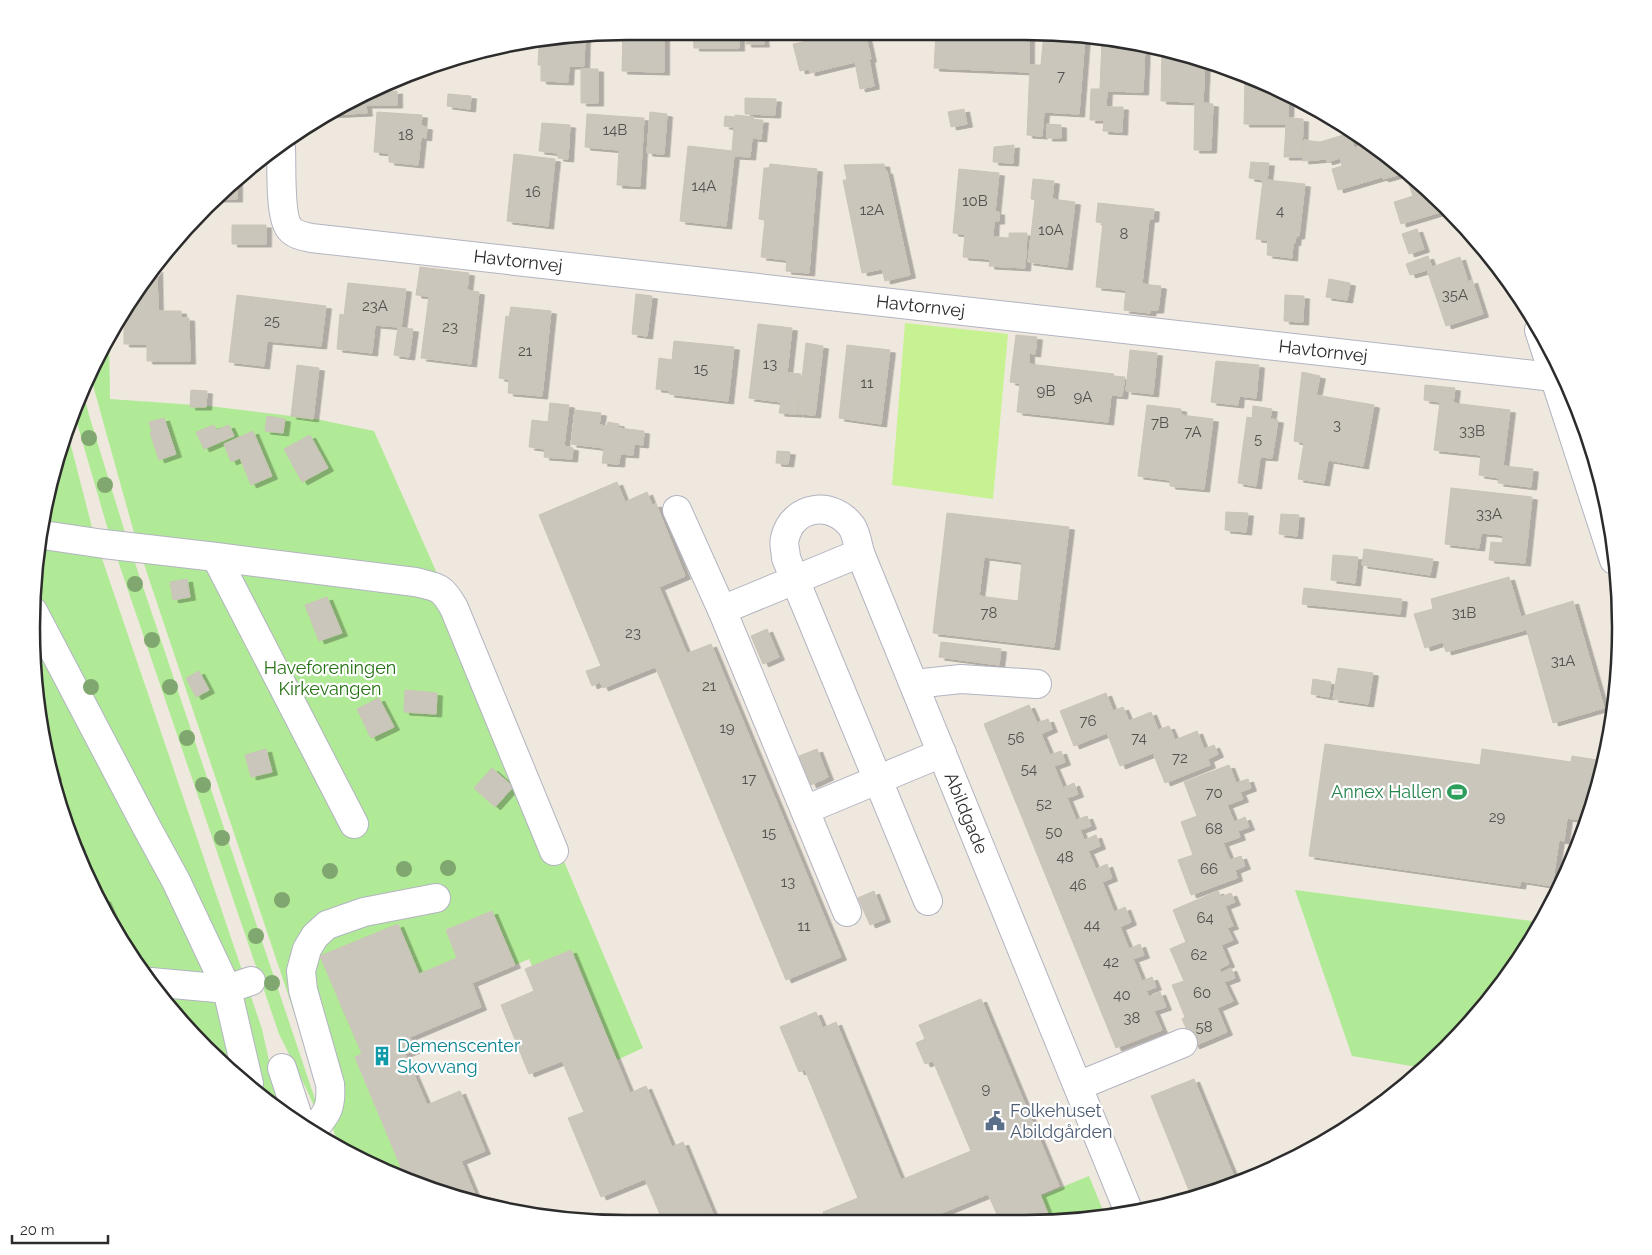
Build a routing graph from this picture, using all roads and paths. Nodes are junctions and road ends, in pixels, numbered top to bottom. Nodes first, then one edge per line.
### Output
1 (282, 152) edge
2 (1549, 364) edge
3 (1553, 377) junction
4 (678, 510) dead end
5 (1603, 528) edge
6 (47, 536) edge
7 (860, 553) junction
8 (216, 557) junction
9 (794, 580) junction
10 (722, 610) junction
11 (40, 624) edge
12 (914, 684) junction
13 (1037, 684) dead end
14 (942, 753) junction
15 (877, 780) junction
16 (805, 810) junction
17 (354, 824) dead end
18 (554, 852) dead end
19 (436, 898) dead end
20 (928, 901) dead end
21 (847, 912) dead end
22 (159, 982) edge
23 (239, 985) junction
24 (1183, 1043) dead end
25 (282, 1068) dead end
26 (248, 1076) edge
27 (1078, 1086) junction
28 (297, 1113) edge
29 (317, 1125) edge
30 (1127, 1206) edge

1 - 3 street, Havtornvej
2 - 3 street
3 - 5 street
4 - 10 street
6 - 8 street
7 - 9 street
7 - 9 street
7 - 12 street, Abildgade
8 - 17 street
8 - 18 street
9 - 10 street
9 - 15 street
10 - 16 street
11 - 23 street
12 - 13 street
12 - 14 street, Abildgade
14 - 15 street
14 - 27 street, Abildgade
15 - 16 street
15 - 20 street
16 - 21 street
19 - 29 street
22 - 23 street
23 - 26 street
24 - 27 street
25 - 28 street
27 - 30 street, Abildgade

